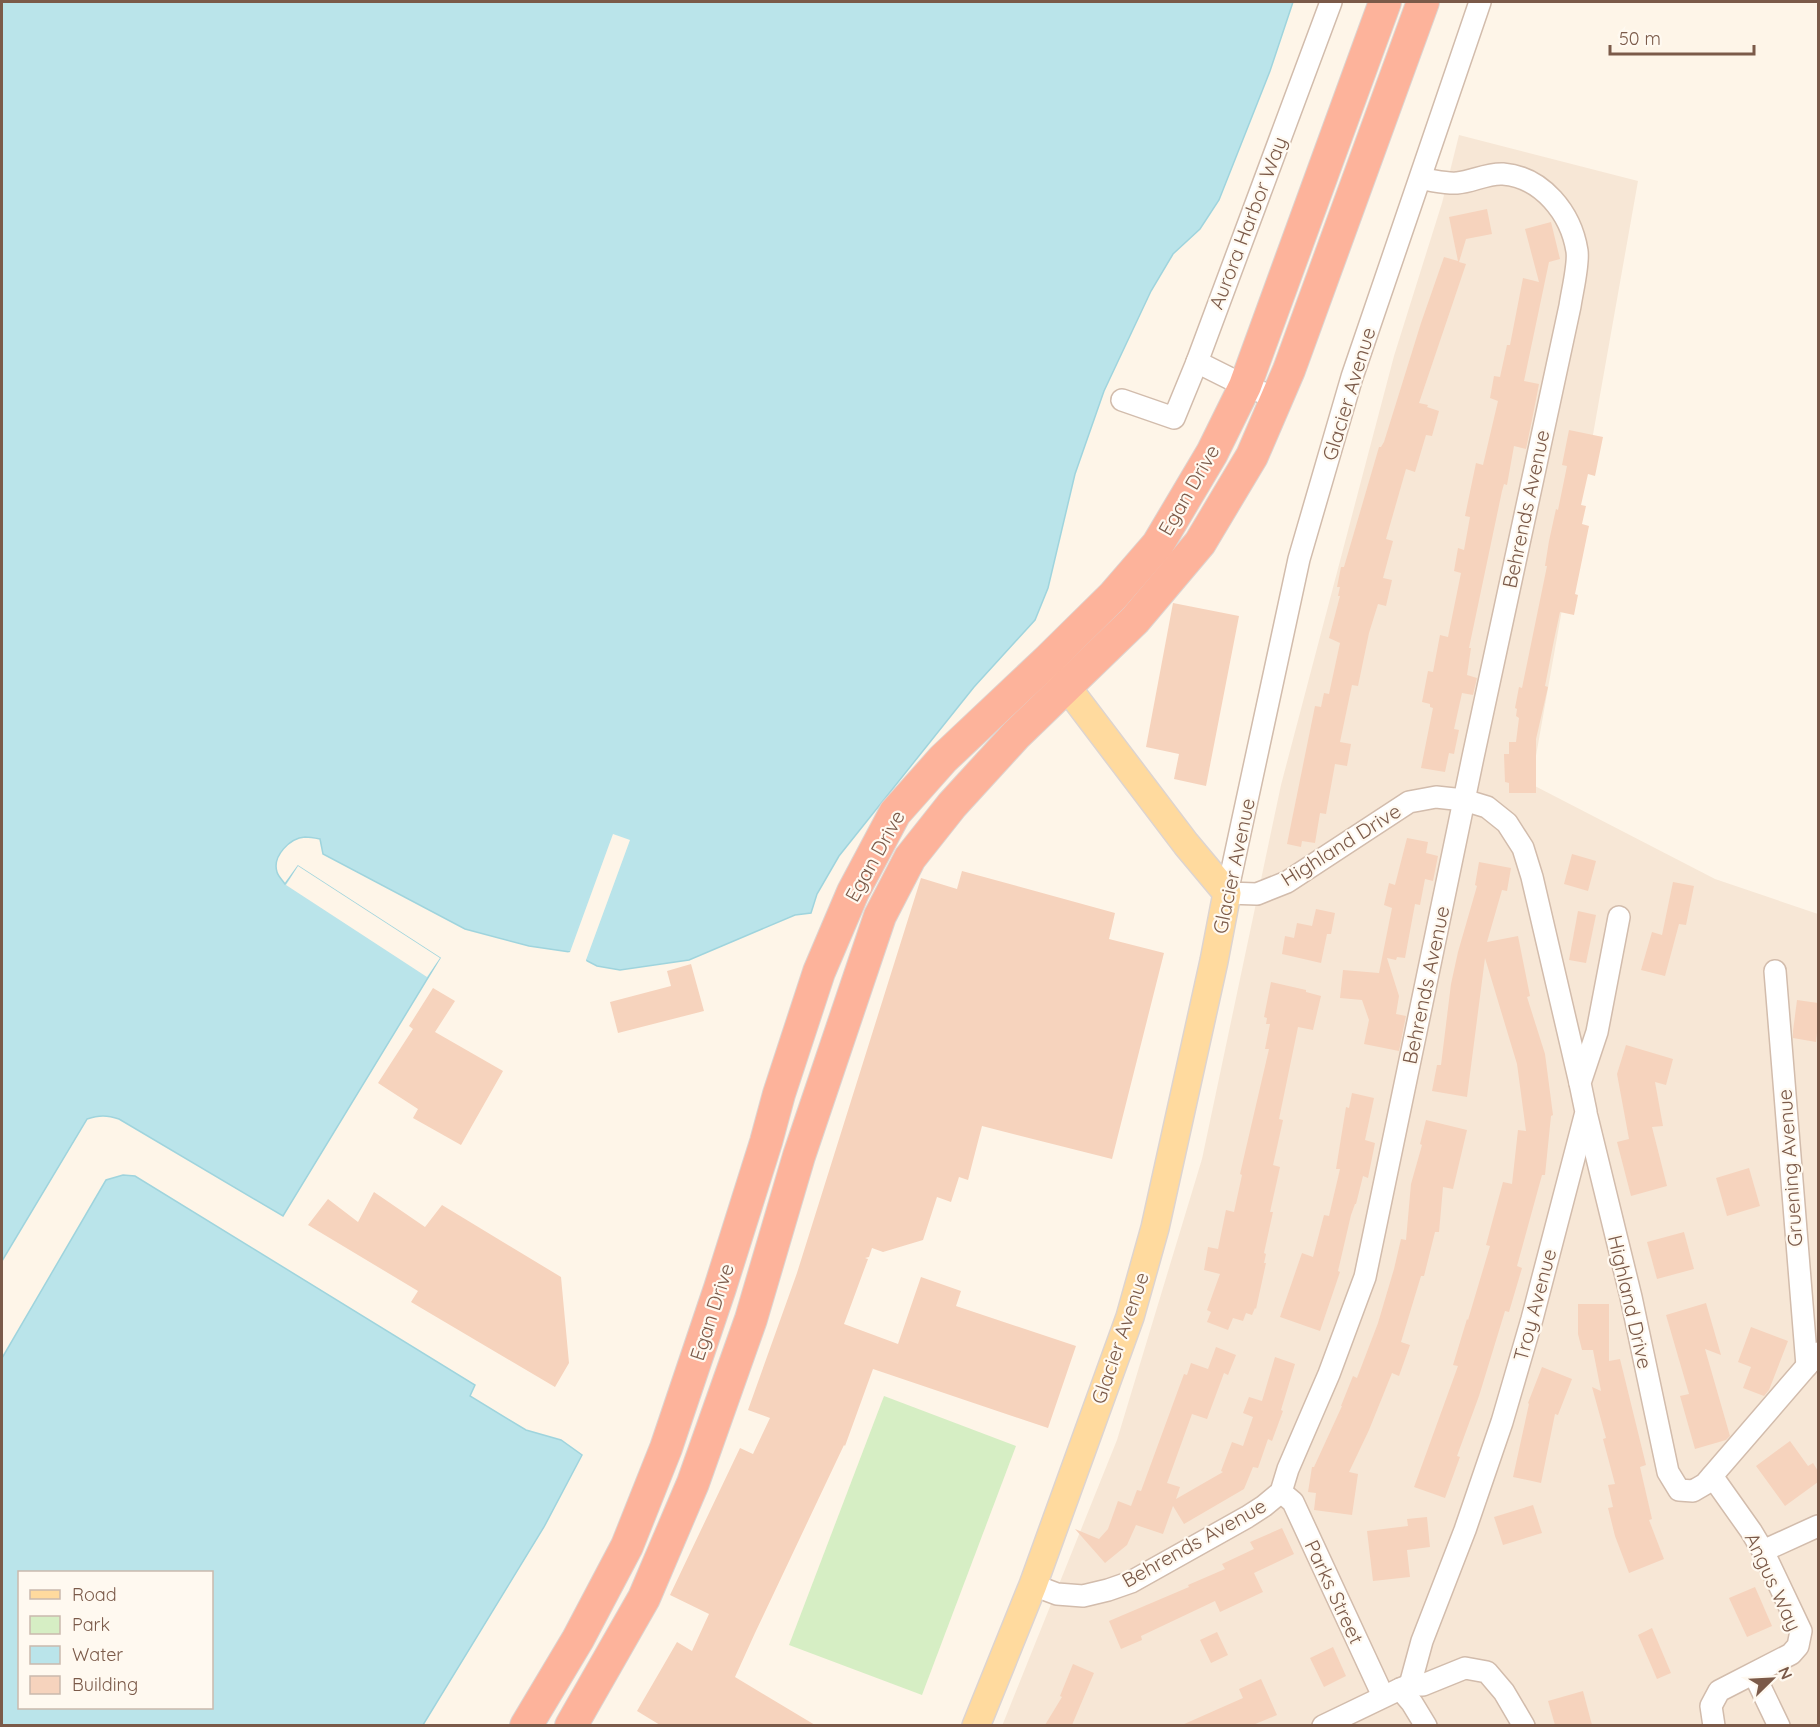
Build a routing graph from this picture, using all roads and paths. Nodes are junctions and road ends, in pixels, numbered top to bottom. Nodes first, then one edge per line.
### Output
1 (1331, 2) edge
2 (1385, 2) edge
3 (1423, 2) edge
4 (1480, 2) edge
5 (1420, 178) junction
6 (1197, 362) junction
7 (1245, 386) junction
8 (1277, 398) junction
9 (1122, 400) dead end
10 (1048, 660) junction
11 (1065, 686) junction
12 (1464, 800) junction
13 (1227, 894) junction
14 (1619, 917) dead end
15 (1775, 971) dead end
16 (1580, 1083) junction
17 (1586, 1112) junction
18 (1813, 1359) edge
19 (1712, 1476) junction
20 (1281, 1491) junction
21 (1818, 1526) edge
22 (1763, 1551) junction
23 (1033, 1585) junction
24 (1754, 1674) junction
25 (1398, 1690) junction
26 (526, 1725) edge
27 (571, 1725) edge
28 (976, 1725) edge
29 (1323, 1725) edge
30 (1426, 1725) edge
31 (1524, 1725) edge
32 (1714, 1725) edge
33 (1779, 1725) edge

1 - 6 street, Aurora Harbor Way
2 - 7 highway, Egan Drive
3 - 8 highway, Egan Drive
4 - 5 street, Glacier Avenue
5 - 12 street, Behrends Avenue
5 - 13 street, Glacier Avenue
6 - 7 street
6 - 9 street, Aurora Harbor Way
7 - 8 street
7 - 10 highway, Egan Drive
8 - 11 highway, Egan Drive
10 - 11 main road
10 - 26 highway, Egan Drive
11 - 13 main road
11 - 27 highway, Egan Drive
12 - 13 street, Highland Drive
12 - 16 street, Highland Drive
12 - 20 street, Behrends Avenue
13 - 23 main road, Glacier Avenue
14 - 16 street
15 - 18 street, Gruening Avenue
16 - 17 street, Troy Avenue
17 - 19 street, Highland Drive
17 - 25 street, Troy Avenue
18 - 19 street
19 - 22 street, Angus Way
20 - 23 street, Behrends Avenue
20 - 25 street, Parks Street
21 - 22 street
22 - 24 street, Angus Way
23 - 28 main road, Glacier Avenue
24 - 32 street, Angus Way
24 - 33 street
25 - 29 street
25 - 30 street, Parks Street
25 - 31 street

